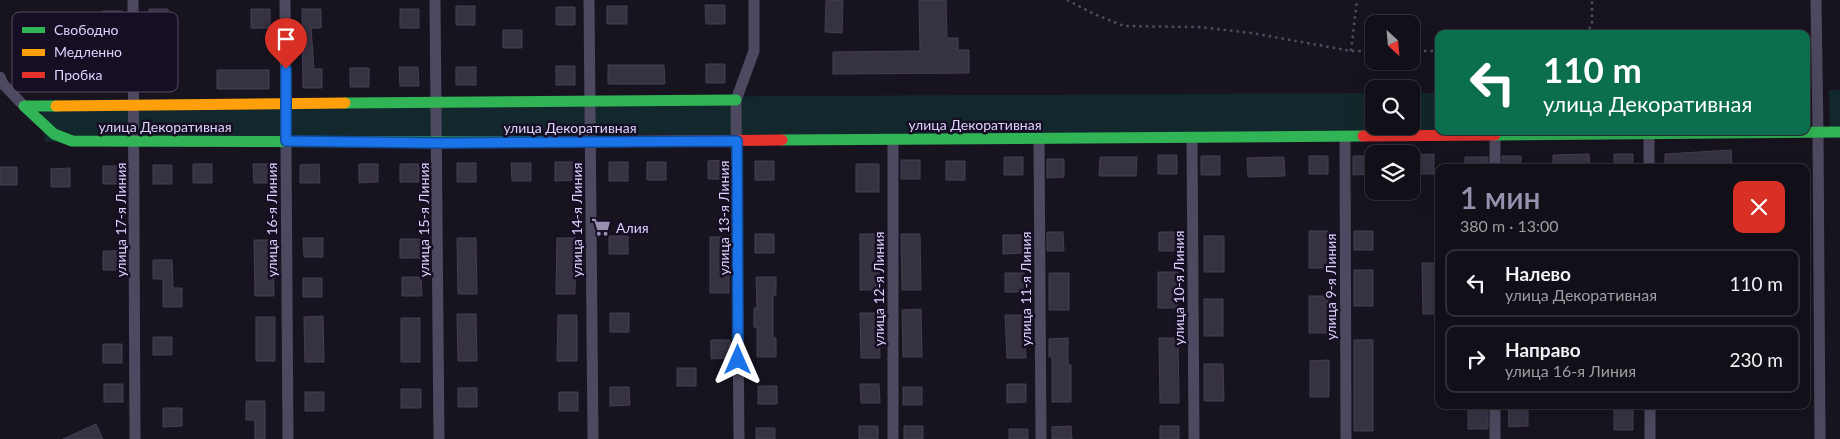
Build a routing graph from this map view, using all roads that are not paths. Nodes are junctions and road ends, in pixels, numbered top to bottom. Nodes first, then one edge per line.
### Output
1 (285, 0) edge
2 (435, 0) edge
3 (589, 0) edge
4 (754, 0) edge
5 (1816, 0) edge
6 (0, 77) edge
7 (134, 92) edge
8 (736, 100) junction
9 (589, 101) junction
10 (436, 102) junction
11 (286, 104) junction
12 (134, 105) junction
13 (24, 106) junction
14 (1810, 132) edge
15 (1818, 132) junction
16 (1840, 132) edge
17 (1494, 135) joint
18 (1649, 135) edge
19 (1345, 136) junction
20 (1192, 137) junction
21 (1039, 138) junction
22 (893, 140) junction
23 (286, 141) junction
24 (737, 141) junction
25 (135, 142) junction
26 (590, 142) junction
27 (438, 143) junction
28 (1494, 164) edge
29 (1649, 164) edge
30 (1495, 409) edge
31 (1650, 409) edge
32 (135, 439) edge
33 (288, 439) edge
34 (439, 439) edge
35 (593, 439) edge
36 (739, 439) edge
37 (893, 439) edge
38 (1041, 439) edge
39 (1194, 439) edge
40 (1346, 439) edge
41 (1495, 439) edge
42 (1650, 439) edge
43 (1820, 439) edge

1 - 11 street, улица 16-я Линия
2 - 10 street, улица 15-я Линия
3 - 9 street, улица 14-я Линия
4 - 8 street, улица 13-я Линия
5 - 15 street
6 - 13 street
7 - 12 street, улица 17-я Линия
8 - 9 street, улица Декоративная
8 - 24 street, улица 13-я Линия
9 - 10 street, улица Декоративная
9 - 26 street, улица 14-я Линия
10 - 11 street, улица Декоративная
10 - 27 street, улица 15-я Линия
11 - 12 street, улица Декоративная
11 - 23 street, улица 16-я Линия
12 - 13 street, улица Декоративная
12 - 25 street, улица 17-я Линия
13 - 25 street, улица Декоративная
14 - 15 street, улица Декоративная
15 - 16 street, улица Декоративная
15 - 43 street
17 - 19 street, улица Декоративная
17 - 28 street
18 - 29 street
19 - 20 street, улица Декоративная
19 - 40 street, улица 9-я Линия
20 - 21 street, улица Декоративная
20 - 39 street, улица 10-я Линия
21 - 22 street, улица Декоративная
21 - 38 street, улица 11-я Линия
22 - 24 street, улица Декоративная
22 - 37 street, улица 12-я Линия
23 - 25 street, улица Декоративная
23 - 27 street, улица Декоративная
23 - 33 street, улица 16-я Линия
24 - 26 street, улица Декоративная
24 - 36 street, улица 13-я Линия
25 - 32 street, улица 17-я Линия
26 - 27 street, улица Декоративная
26 - 35 street, улица 14-я Линия
27 - 34 street, улица 15-я Линия
30 - 41 street
31 - 42 street

